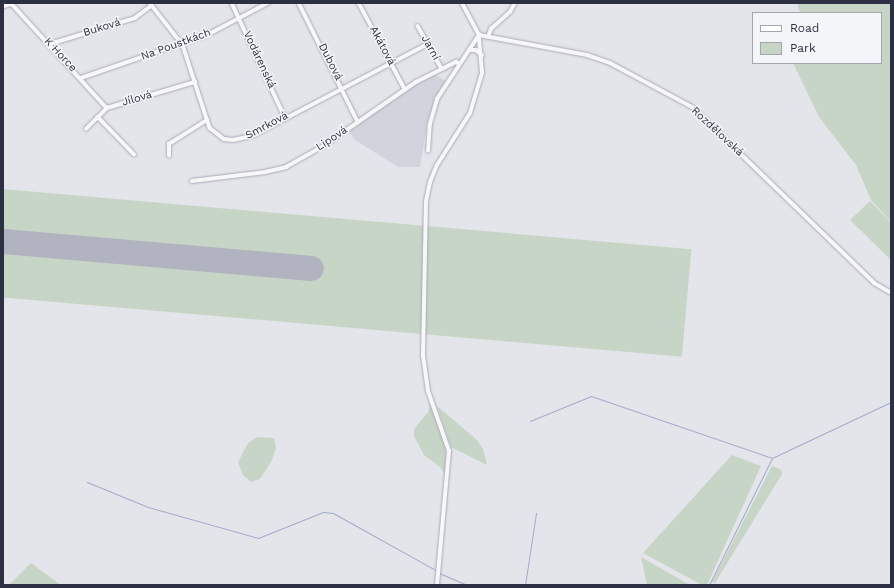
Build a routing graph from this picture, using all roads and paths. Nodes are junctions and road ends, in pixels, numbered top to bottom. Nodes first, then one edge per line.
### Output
1 (10, 3) edge
2 (232, 3) edge
3 (267, 3) edge
4 (299, 3) edge
5 (359, 3) edge
6 (462, 3) edge
7 (515, 3) edge
8 (151, 4) edge
9 (3, 5) edge
10 (239, 18) junction
11 (418, 26) dead end
12 (480, 35) junction
13 (488, 37) junction
14 (50, 44) junction
15 (183, 44) junction
16 (428, 44) junction
17 (469, 50) junction
18 (482, 56) junction
19 (390, 62) junction
20 (460, 64) junction
21 (442, 69) junction
22 (80, 78) junction
23 (195, 82) junction
24 (343, 88) junction
25 (405, 89) junction
26 (107, 108) junction
27 (285, 117) junction
28 (98, 118) junction
29 (207, 120) junction
30 (358, 122) junction
31 (86, 129) dead end
32 (428, 151) dead end
33 (134, 154) dead end
34 (169, 156) dead end
35 (192, 181) dead end
36 (891, 293) edge
37 (437, 585) edge

1 - 9 main road
1 - 14 street, K Horce
2 - 10 street, Vodárenská
3 - 10 street, Na Poustkách
4 - 24 street, Dubová
5 - 19 street, Akátová
6 - 12 street
7 - 13 street
8 - 14 street, Buková
8 - 15 street, Smrková
10 - 15 street, Na Poustkách
10 - 27 street, Vodárenská
11 - 16 street, Jarní
12 - 13 street, Rozdělovská
12 - 17 street
12 - 18 street
13 - 36 street, Rozdělovská
14 - 22 street, K Horce
15 - 22 street, Na Poustkách
15 - 23 street, Smrková
16 - 19 street, Smrková
16 - 21 street, Jarní
17 - 18 street
17 - 20 street
18 - 37 street
19 - 24 street, Smrková
19 - 25 street, Akátová
20 - 21 street, Lipová
20 - 32 street
21 - 25 street, Lipová
22 - 26 street, K Horce
23 - 26 street, Jílová
23 - 29 street, Smrková
24 - 27 street, Smrková
24 - 30 street, Dubová
25 - 30 street, Lipová
26 - 28 street, Jílová
27 - 29 street, Smrková
28 - 31 street, Jílová
28 - 33 street
29 - 34 street
30 - 35 street, Lipová

